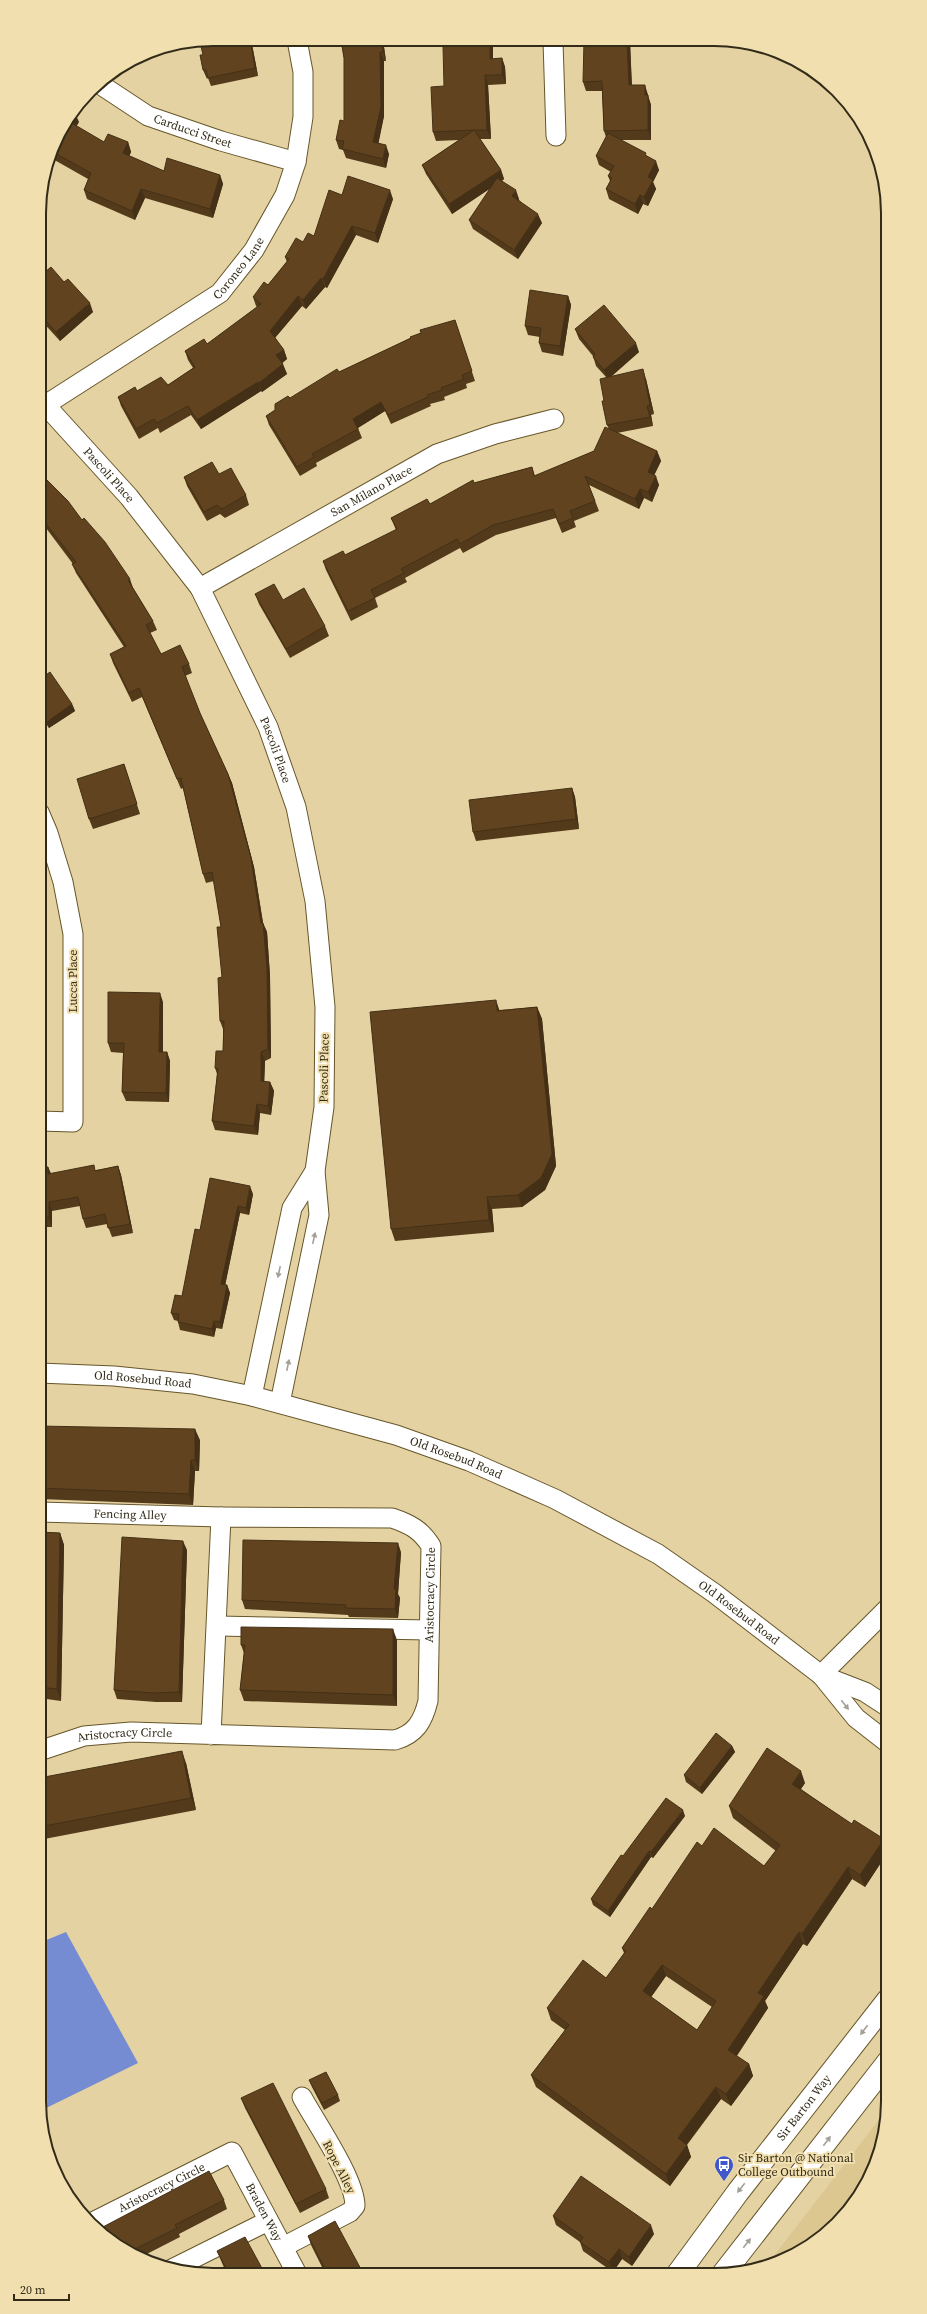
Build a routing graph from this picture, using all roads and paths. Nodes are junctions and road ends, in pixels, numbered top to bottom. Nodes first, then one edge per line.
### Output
1 (298, 46) edge
2 (552, 46) edge
3 (103, 87) edge
4 (556, 136) dead end
5 (296, 162) junction
6 (46, 401) edge
7 (46, 409) edge
8 (554, 419) dead end
9 (200, 588) junction
10 (46, 839) edge
11 (46, 1121) edge
12 (315, 1171) junction
13 (46, 1373) edge
14 (252, 1396) junction
15 (280, 1404) junction
16 (46, 1512) edge
17 (221, 1517) junction
18 (881, 1615) edge
19 (217, 1626) junction
20 (429, 1630) junction
21 (821, 1674) junction
22 (881, 1702) edge
23 (211, 1735) junction
24 (881, 1738) edge
25 (46, 1749) edge
26 (881, 2009) edge
27 (881, 2071) edge
28 (302, 2097) dead end
29 (232, 2152) joint
30 (96, 2220) edge
31 (268, 2221) junction
32 (283, 2247) junction
33 (188, 2266) edge
34 (294, 2268) edge
35 (682, 2268) edge
36 (728, 2268) edge

1 - 5 street, Coroneo Lane
2 - 4 street
3 - 5 street, Carducci Street
5 - 6 street, Coroneo Lane
7 - 9 street, Pascoli Place
8 - 9 street, San Milano Place
9 - 12 street, Pascoli Place
10 - 11 street, Lucca Place
12 -> 14 street, Pascoli Place
15 -> 12 street, Pascoli Place
13 - 14 street, Old Rosebud Road
14 - 15 street, Old Rosebud Road
15 - 21 street, Old Rosebud Road
16 - 17 street, Fencing Alley
17 - 19 street
17 - 20 street, Aristocracy Circle
18 - 21 street
19 - 20 street
19 - 23 street
20 - 23 street, Aristocracy Circle
21 - 22 street, Old Rosebud Road
21 -> 24 street, Old Rosebud Road
23 - 25 street, Aristocracy Circle
26 -> 35 main road, Sir Barton Way
36 -> 27 main road
28 - 32 street, Rope Alley
29 - 30 street, Aristocracy Circle
29 - 31 street, Braden Way
31 - 32 street, Braden Way
31 - 33 street
32 - 34 street, Braden Way

